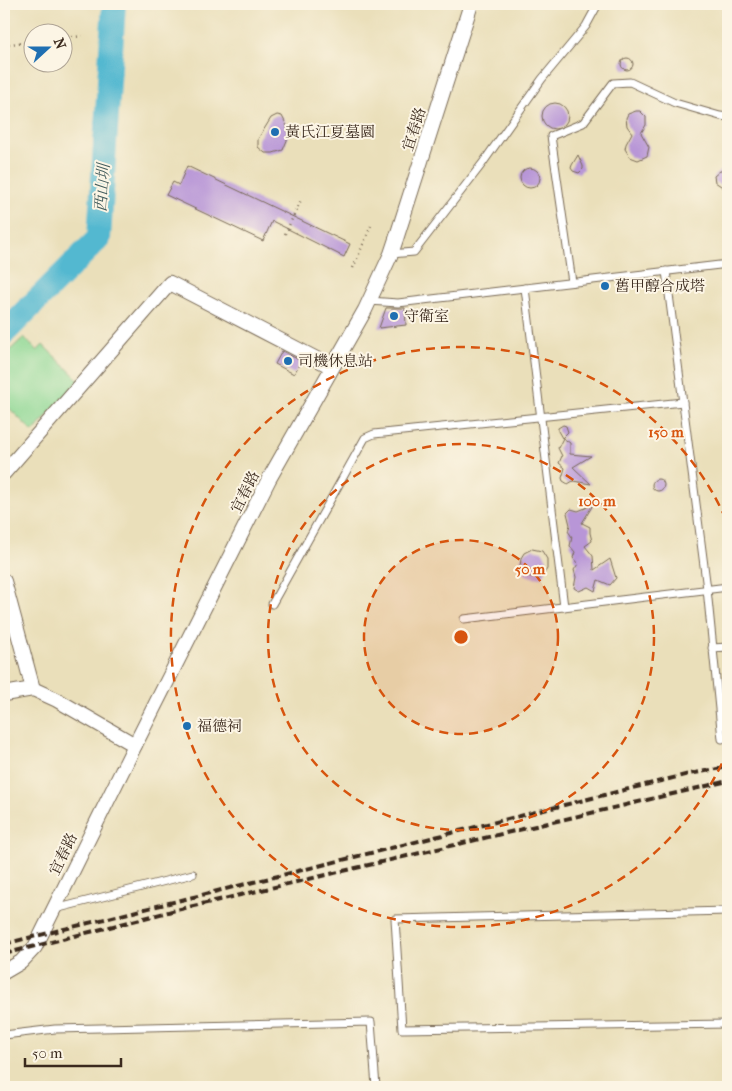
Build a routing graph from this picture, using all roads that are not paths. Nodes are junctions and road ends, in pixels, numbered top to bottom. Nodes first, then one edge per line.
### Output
1 (471, 4) edge
2 (598, 4) edge
3 (728, 117) edge
4 (391, 254) junction
5 (728, 264) edge
6 (666, 272) junction
7 (572, 282) junction
8 (525, 288) junction
9 (369, 301) junction
10 (332, 368) junction
11 (683, 402) junction
12 (540, 417) junction
13 (4, 473) edge
14 (4, 581) edge
15 (728, 587) edge
16 (707, 589) junction
17 (272, 604) dead end
18 (564, 607) junction
19 (464, 619) dead end
20 (728, 647) edge
21 (712, 648) junction
22 (33, 689) junction
23 (4, 694) edge
24 (722, 739) dead end
25 (135, 745) junction
26 (193, 874) dead end
27 (53, 910) junction
28 (728, 910) edge
29 (4, 972) edge
30 (728, 1024) edge
31 (4, 1035) edge
32 (376, 1087) edge

1 - 4 street, 宜春路
2 - 4 lane
3 - 7 lane
4 - 9 street, 宜春路
5 - 6 lane
6 - 7 lane
6 - 11 lane
7 - 8 lane
8 - 9 lane
8 - 12 lane
9 - 10 street, 宜春路
10 - 13 street
10 - 25 street, 宜春路
11 - 12 lane
11 - 16 lane
12 - 17 lane
12 - 18 lane
14 - 22 street
15 - 16 lane
16 - 18 lane
16 - 21 lane
18 - 19 lane
20 - 21 lane
21 - 24 lane
22 - 23 street
22 - 25 street
25 - 27 street, 宜春路
26 - 27 lane
27 - 29 street, 宜春路
28 - 30 lane
31 - 32 lane

